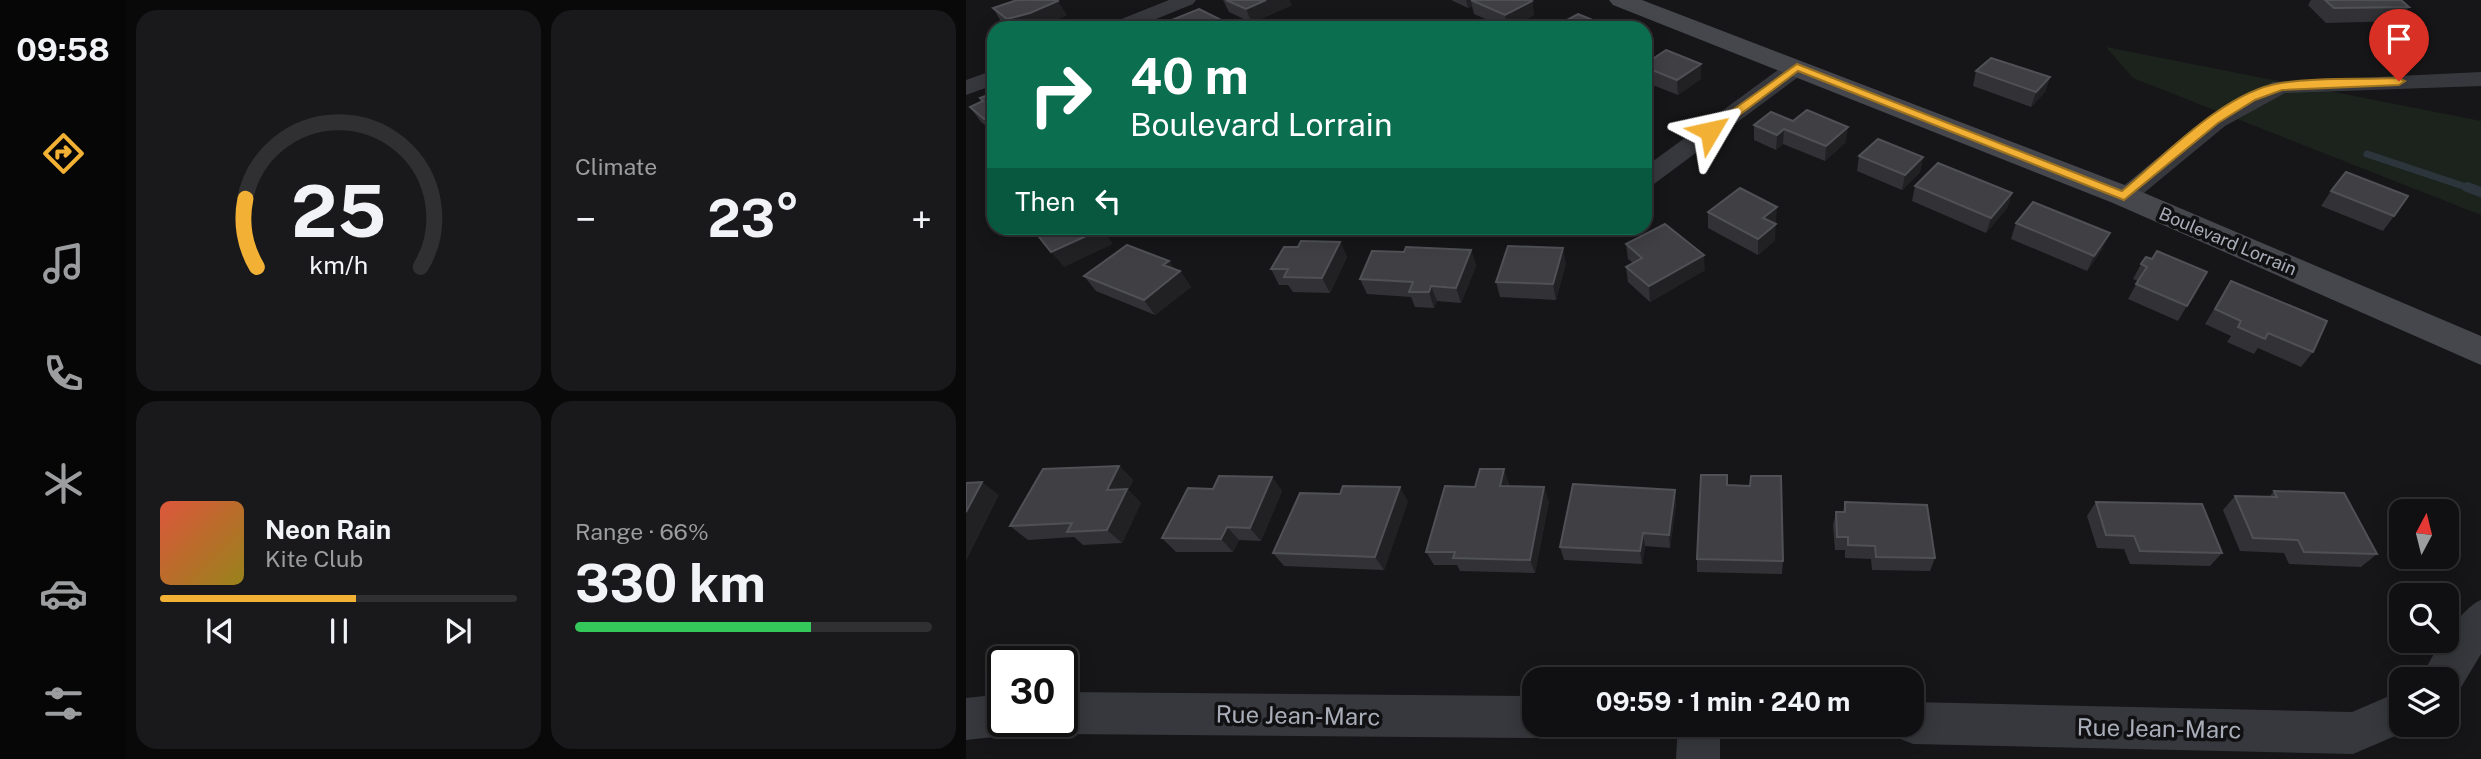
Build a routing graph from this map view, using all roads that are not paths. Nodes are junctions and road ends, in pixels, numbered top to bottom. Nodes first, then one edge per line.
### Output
1 (1186, 0) edge
2 (1621, 0) edge
3 (1134, 21) edge
4 (1797, 67) junction
5 (2481, 79) edge
6 (987, 80) edge
7 (966, 88) edge
8 (1652, 174) edge
9 (2124, 196) junction
10 (2481, 351) edge
11 (2481, 619) edge
12 (2450, 667) edge
13 (1078, 713) edge
14 (987, 717) edge
15 (1522, 717) edge
16 (2389, 717) edge
17 (966, 719) edge
18 (1924, 724) edge
19 (1699, 737) edge
20 (2306, 745) edge
21 (1698, 759) edge

1 - 3 street
2 - 4 main road, Boulevard Lorrain
4 - 8 street
4 - 9 main road, Boulevard Lorrain
5 - 9 street
6 - 7 street
9 - 10 main road, Boulevard Lorrain
11 - 12 street
13 - 15 street, Rue Jean-Marc
14 - 17 street
16 - 20 street, Rue Jean-Marc
18 - 20 street, Rue Jean-Marc
19 - 21 street

